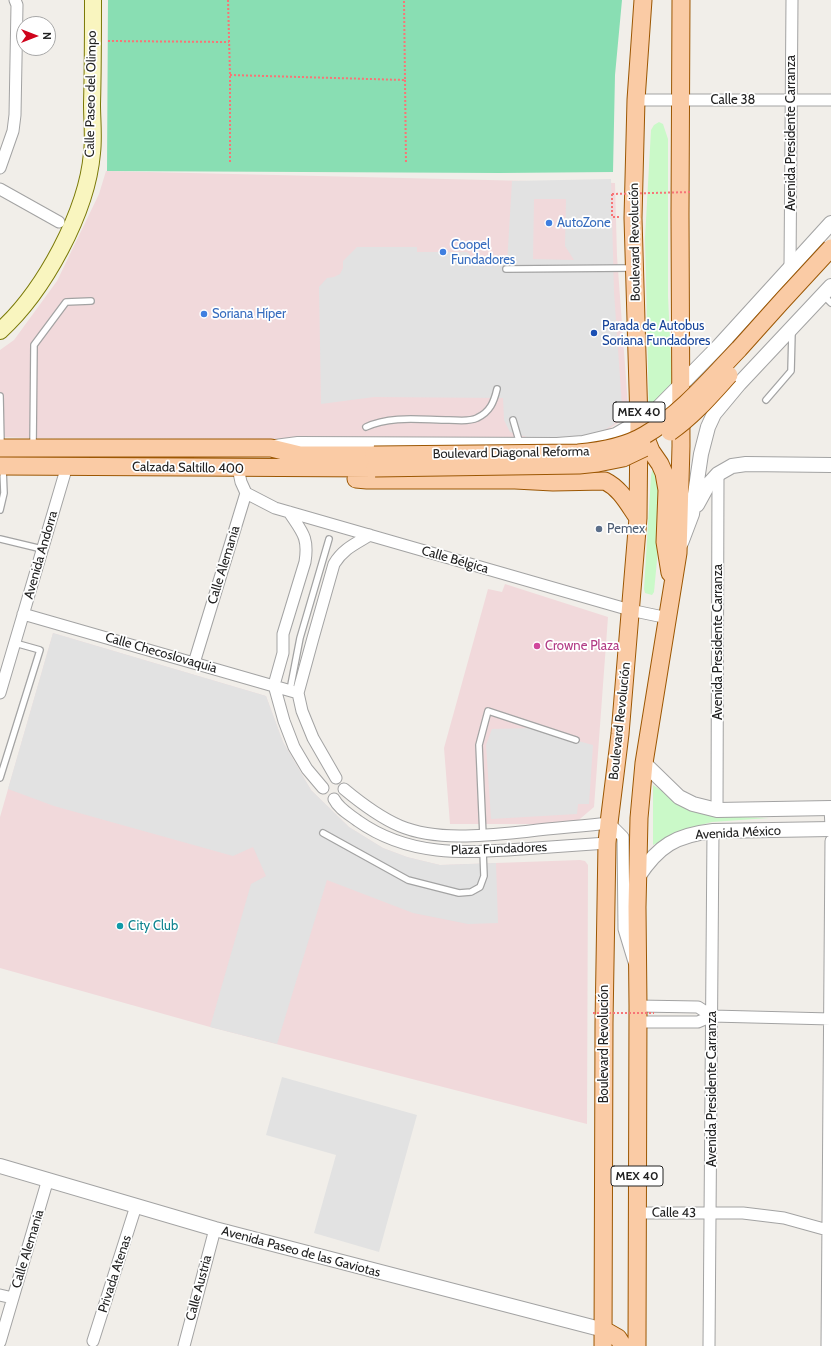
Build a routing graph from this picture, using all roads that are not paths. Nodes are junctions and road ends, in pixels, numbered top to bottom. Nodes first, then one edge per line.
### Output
1 (15, 0) edge
2 (93, 0) edge
3 (642, 0) edge
4 (681, 0) edge
5 (792, 0) edge
6 (636, 100) junction
7 (681, 100) junction
8 (792, 100) junction
9 (831, 100) edge
10 (0, 168) edge
11 (0, 189) edge
12 (59, 222) dead end
13 (831, 223) edge
14 (831, 248) edge
15 (831, 265) edge
16 (790, 267) junction
17 (634, 268) junction
18 (506, 269) dead end
19 (828, 295) edge
20 (90, 301) dead end
21 (792, 327) junction
22 (0, 331) edge
23 (719, 346) junction
24 (682, 384) junction
25 (739, 384) junction
26 (497, 389) dead end
27 (0, 396) edge
28 (766, 400) dead end
29 (513, 420) dead end
30 (639, 422) junction
31 (366, 427) dead end
32 (583, 443) junction
33 (521, 445) junction
34 (557, 445) junction
35 (1, 448) edge
36 (33, 448) junction
37 (271, 448) junction
38 (374, 462) junction
39 (831, 465) edge
40 (2, 466) edge
41 (67, 466) junction
42 (238, 468) junction
43 (315, 468) junction
44 (718, 474) junction
45 (580, 481) junction
46 (553, 482) junction
47 (246, 493) junction
48 (0, 510) edge
49 (289, 512) junction
50 (692, 514) junction
51 (638, 518) junction
52 (370, 535) junction
53 (0, 539) edge
54 (329, 539) dead end
55 (42, 549) junction
56 (678, 553) junction
57 (672, 585) junction
58 (630, 610) junction
59 (23, 614) junction
60 (668, 618) junction
61 (15, 643) junction
62 (194, 663) junction
63 (274, 685) junction
64 (294, 691) junction
65 (0, 694) edge
66 (576, 740) dead end
67 (644, 763) junction
68 (0, 778) edge
69 (336, 778) junction
70 (323, 788) junction
71 (344, 789) junction
72 (334, 799) junction
73 (830, 808) edge
74 (717, 810) junction
75 (609, 823) junction
76 (831, 828) edge
77 (713, 831) junction
78 (322, 833) dead end
79 (483, 836) junction
80 (831, 841) edge
81 (607, 844) junction
82 (483, 852) junction
83 (638, 877) junction
84 (638, 972) junction
85 (638, 1014) junction
86 (712, 1016) junction
87 (830, 1019) edge
88 (0, 1166) edge
89 (48, 1179) junction
90 (136, 1206) junction
91 (637, 1212) junction
92 (710, 1213) junction
93 (215, 1229) junction
94 (829, 1230) edge
95 (0, 1295) edge
96 (13, 1298) junction
97 (604, 1338) edge
98 (93, 1341) dead end
99 (0, 1342) edge
100 (184, 1346) edge
101 (623, 1346) edge
102 (637, 1346) edge
103 (709, 1346) edge
104 (827, 1346) edge

1 - 10 street
2 - 22 main road, Calle Paseo del Olimpo
3 - 6 main road, Boulevard Revolución / MEX 40
4 - 7 main road, MEX 40
5 - 8 street, Avenida Presidente Carranza
6 - 7 street, Calle 38
6 - 17 main road, Boulevard Revolución / MEX 40
7 - 8 street, Calle 38
7 - 24 main road, MEX 40
8 - 9 street, Calle 38
8 - 16 street, Avenida Presidente Carranza
11 - 12 street
13 - 16 street
14 - 38 main road, Boulevard Diagonal Reforma, bridge
15 - 38 main road, Boulevard Diagonal Reforma, bridge
16 - 23 street
17 - 18 lane
17 - 30 main road, Boulevard Revolución / MEX 40
19 - 21 street
20 - 36 lane
21 - 25 street
21 - 28 lane
23 - 24 street
23 - 25 street
24 - 30 street
24 - 56 main road, MEX 40
25 - 50 street
26 - 31 lane
27 - 35 lane
29 - 33 lane
30 - 32 street
30 - 51 main road, Boulevard Revolución / MEX 40
30 - 57 main road
32 - 34 street
32 - 45 main road
33 - 34 street
33 - 37 street
34 - 46 main road
35 - 36 main road, Calzada Saltillo 400
36 - 37 main road, Calzada Saltillo 400
37 - 38 main road, Calzada Saltillo 400
38 - 43 main road, Calzada Saltillo 400
39 - 44 street
40 - 41 main road, Calzada Saltillo 400
40 - 48 lane
41 - 42 main road, Calzada Saltillo 400
41 - 55 street, Avenida Andorra
42 - 43 main road, Calzada Saltillo 400
42 - 47 street
43 - 46 main road
44 - 50 street
44 - 74 street, Avenida Presidente Carranza
45 - 46 main road
45 - 51 main road
47 - 49 street, Calle Bélgica
47 - 62 street, Calle Alemania
49 - 52 street, Calle Bélgica
49 - 63 street
50 - 56 street
51 - 58 main road, Boulevard Revolución / MEX 40
52 - 58 street, Calle Bélgica
52 - 64 street
53 - 55 lane
54 - 64 lane
55 - 59 street, Avenida Andorra
56 - 57 main road, MEX 40
57 - 60 main road, MEX 40
58 - 60 street, Calle Bélgica
58 - 75 main road, Boulevard Revolución / MEX 40
59 - 61 street, Avenida Andorra
59 - 62 street, Calle Checoslovaquia
60 - 67 main road, MEX 40
61 - 65 street, Avenida Andorra
61 - 68 lane
62 - 63 street, Calle Checoslovaquia
63 - 64 street, Calle Checoslovaquia
63 - 70 street
64 - 69 street
66 - 79 lane
67 - 74 street, Avenida México
67 - 83 main road, MEX 40
69 - 70 street
69 - 71 street
70 - 72 street
71 - 72 street
71 - 79 street, Plaza Fundadores
72 - 82 street, Plaza Fundadores
73 - 74 street, Avenida México
73 - 76 street
75 - 79 street, Plaza Fundadores
75 - 81 main road, Boulevard Revolución / MEX 40
75 - 84 street
76 - 77 street, Avenida México
77 - 83 street, Avenida México
77 - 86 street, Avenida Presidente Carranza
78 - 82 lane
79 - 82 street
80 - 87 street
81 - 82 street, Plaza Fundadores
81 - 97 main road, Boulevard Revolución / MEX 40
83 - 84 main road, MEX 40
84 - 85 main road, MEX 40
85 - 86 street
85 - 86 street
85 - 91 main road, MEX 40
86 - 87 street
86 - 92 street, Avenida Presidente Carranza
87 - 94 street
88 - 89 street, Avenida Paseo de las Gaviotas
89 - 90 street, Avenida Paseo de las Gaviotas
89 - 96 street, Calle Alemania
90 - 93 street, Avenida Paseo de las Gaviotas
90 - 98 street, Privada Atenas
91 - 92 street, Calle 43
91 - 102 main road, MEX 40
92 - 94 street, Calle 43
92 - 103 street, Avenida Presidente Carranza
93 - 97 street, Avenida Paseo de las Gaviotas
93 - 100 street, Calle Austria
94 - 104 street
95 - 96 street
96 - 99 street, Calle Alemania
97 - 101 main road

